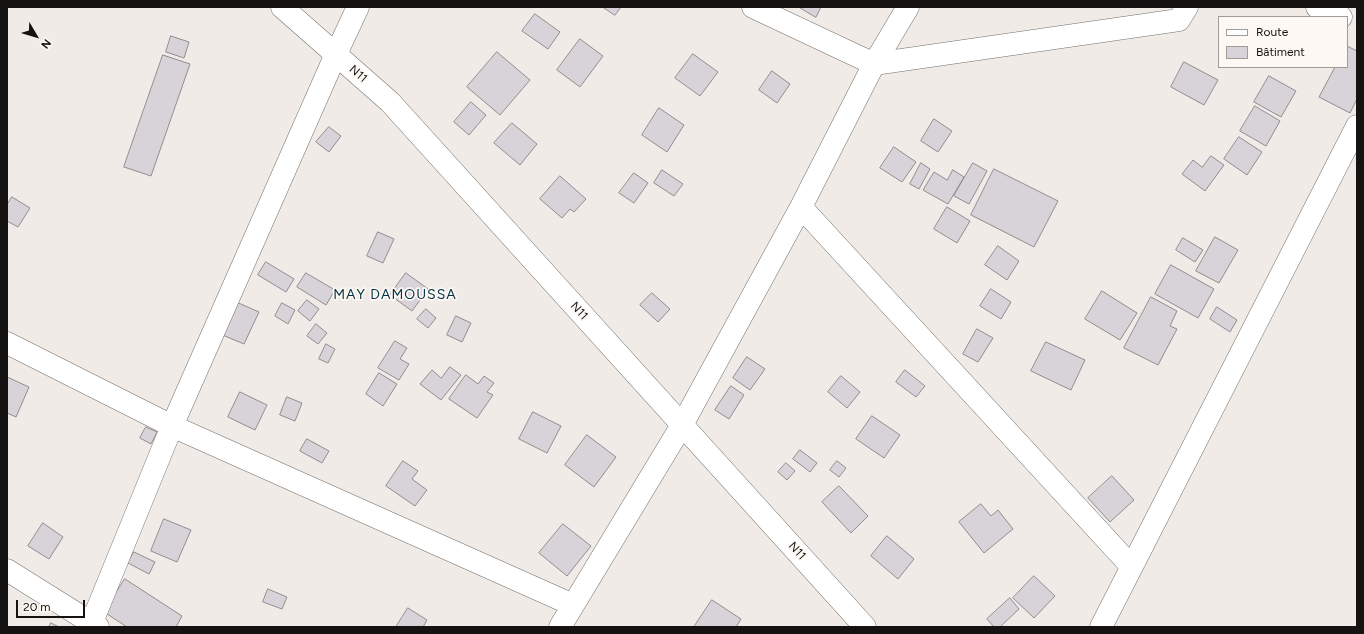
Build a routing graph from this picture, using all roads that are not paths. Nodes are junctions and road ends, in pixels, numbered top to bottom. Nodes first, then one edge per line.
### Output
1 (282, 7) edge
2 (358, 7) edge
3 (753, 7) edge
4 (908, 7) edge
5 (1187, 7) edge
6 (1317, 7) edge
7 (1339, 16) edge
8 (336, 54) junction
9 (874, 64) junction
10 (1357, 126) edge
11 (801, 207) junction
12 (9, 347) edge
13 (682, 425) junction
14 (172, 426) junction
15 (1131, 566) junction
16 (7, 570) edge
17 (573, 605) junction
18 (93, 626) edge
19 (560, 627) edge
20 (865, 627) edge
21 (1101, 627) edge

1 - 8 street, N11
2 - 8 street
3 - 9 street
4 - 9 street
5 - 9 street
6 - 7 street
8 - 13 street, N11
8 - 14 street
9 - 11 street
10 - 15 street
11 - 13 street
11 - 15 street
12 - 14 street
13 - 17 street
13 - 20 street, N11
14 - 17 street
14 - 18 street
15 - 21 street
16 - 18 street
17 - 19 street

